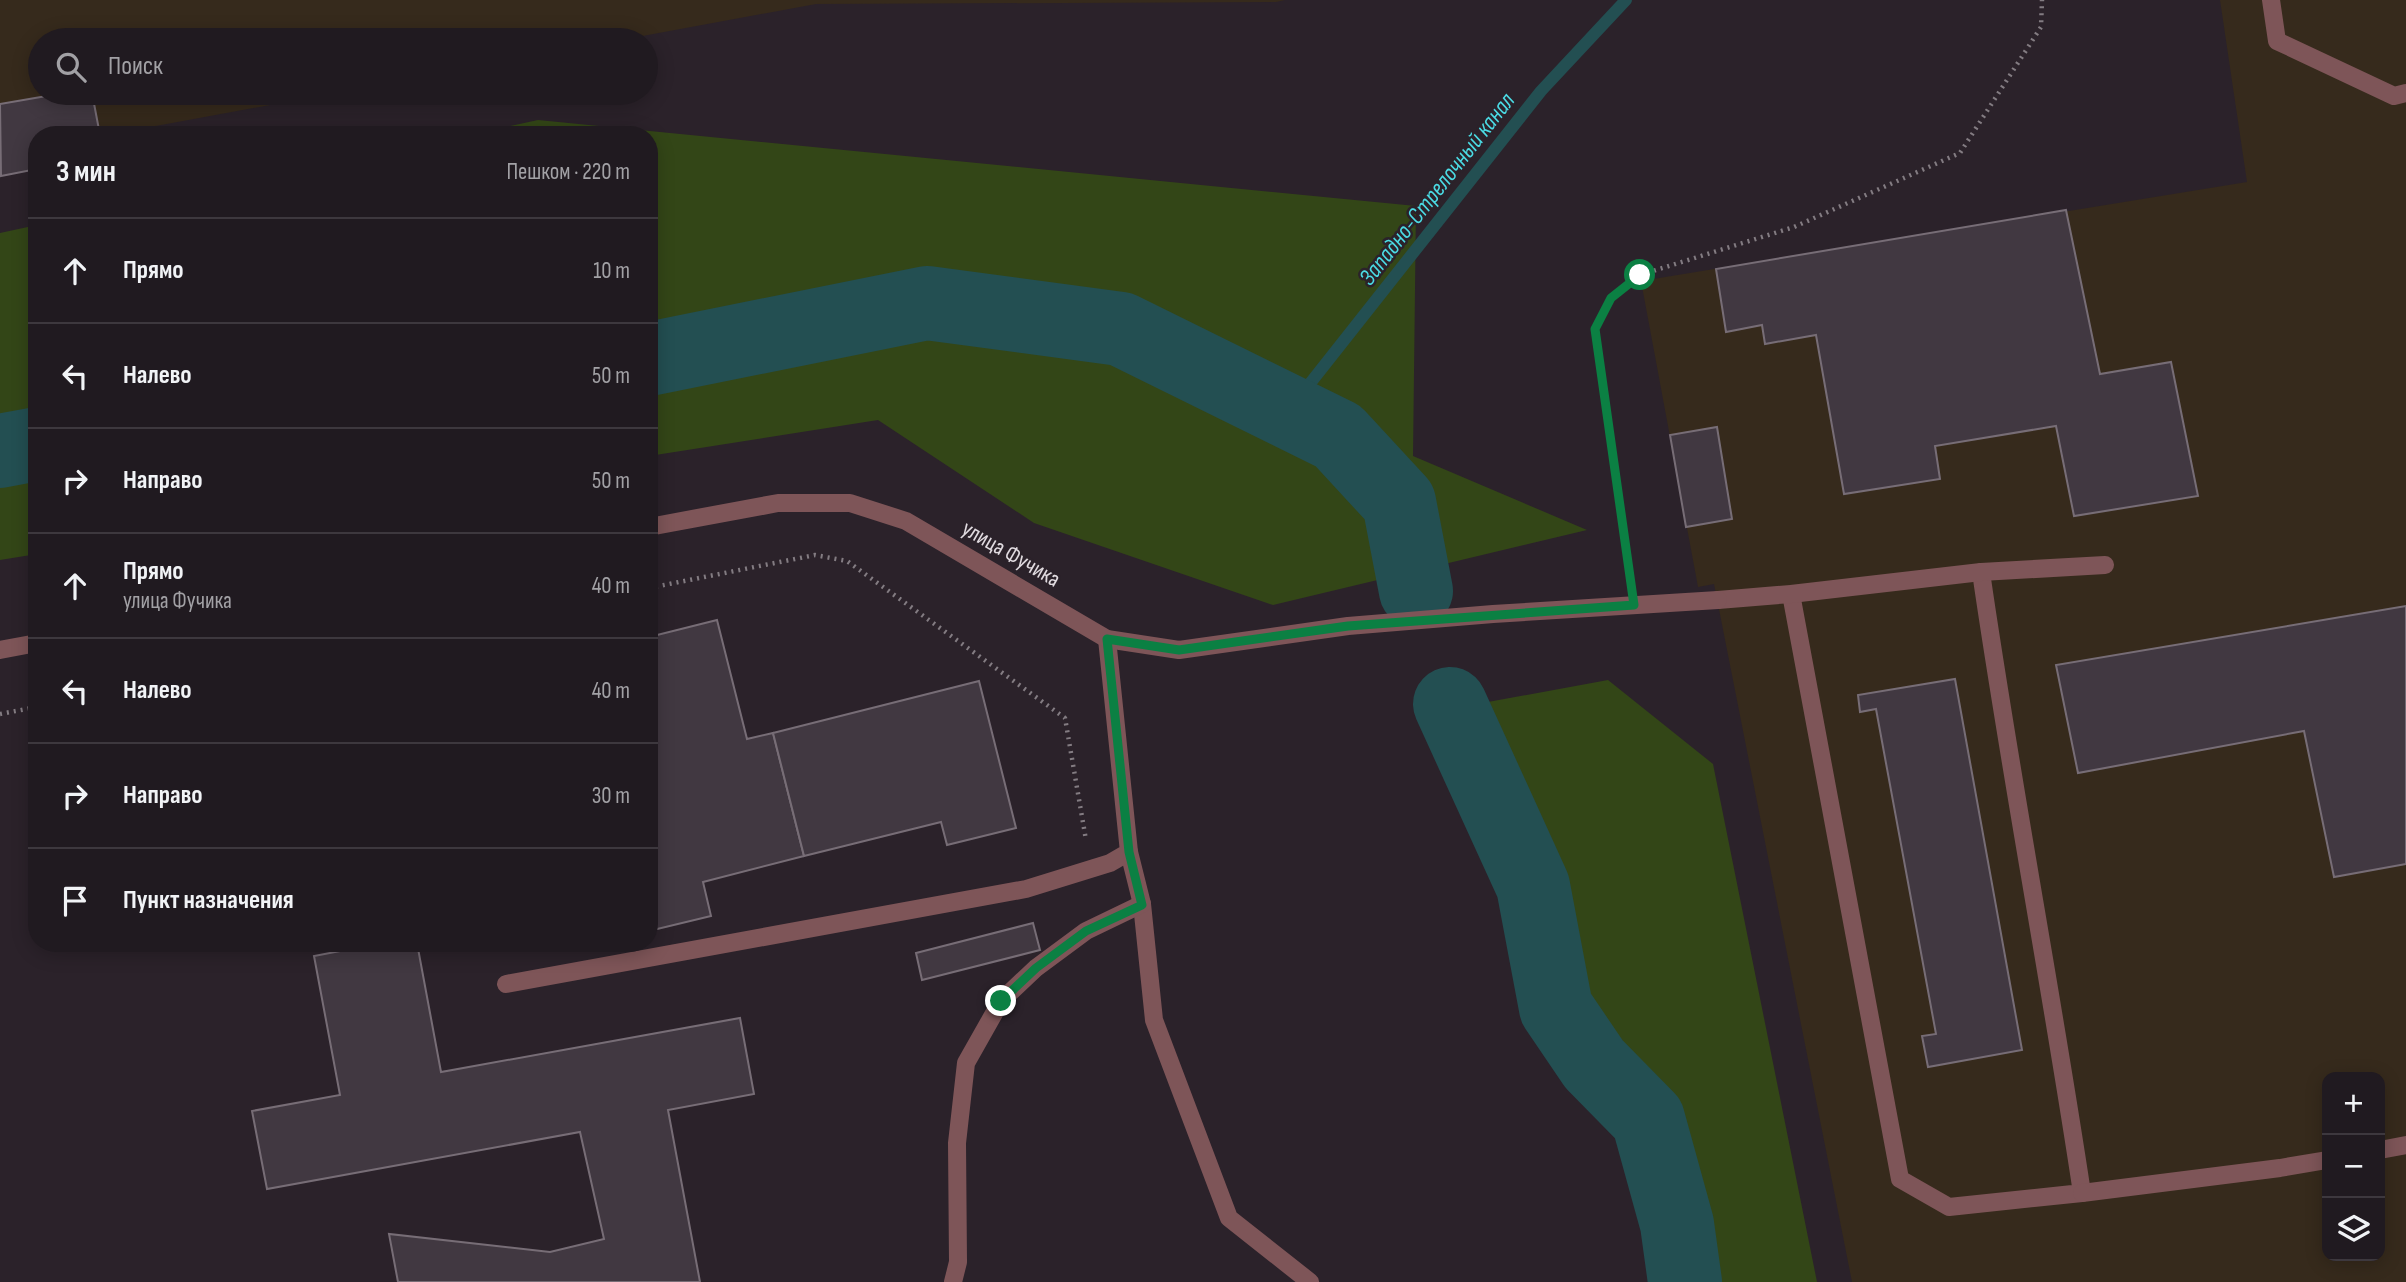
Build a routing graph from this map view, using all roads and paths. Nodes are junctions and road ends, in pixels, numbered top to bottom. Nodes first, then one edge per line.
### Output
1 (2042, 0) edge
2 (2271, 0) edge
3 (2406, 93) edge
4 (658, 525) edge
5 (2105, 565) dead end
6 (1981, 572) junction
7 (658, 585) edge
8 (1791, 594) junction
9 (1634, 605) junction
10 (1107, 639) junction
11 (28, 645) edge
12 (0, 650) edge
13 (28, 709) edge
14 (0, 714) edge
15 (1129, 852) junction
16 (1091, 868) junction
17 (1142, 905) junction
18 (506, 984) dead end
19 (2406, 1145) edge
20 (2385, 1149) edge
21 (2322, 1161) edge
22 (2082, 1193) junction
23 (953, 1282) edge
24 (1310, 1282) edge

1 - 9 path
2 - 3 street
4 - 10 street, улица Фучика
5 - 6 street, улица Фучика
6 - 8 street, улица Фучика
6 - 22 street
7 - 16 path
8 - 9 street, улица Фучика
8 - 22 street
9 - 10 street, улица Фучика
10 - 15 street
11 - 12 street
13 - 14 path
15 - 16 street
15 - 17 street
16 - 18 street
17 - 23 street
17 - 24 street
19 - 20 street
21 - 22 street

